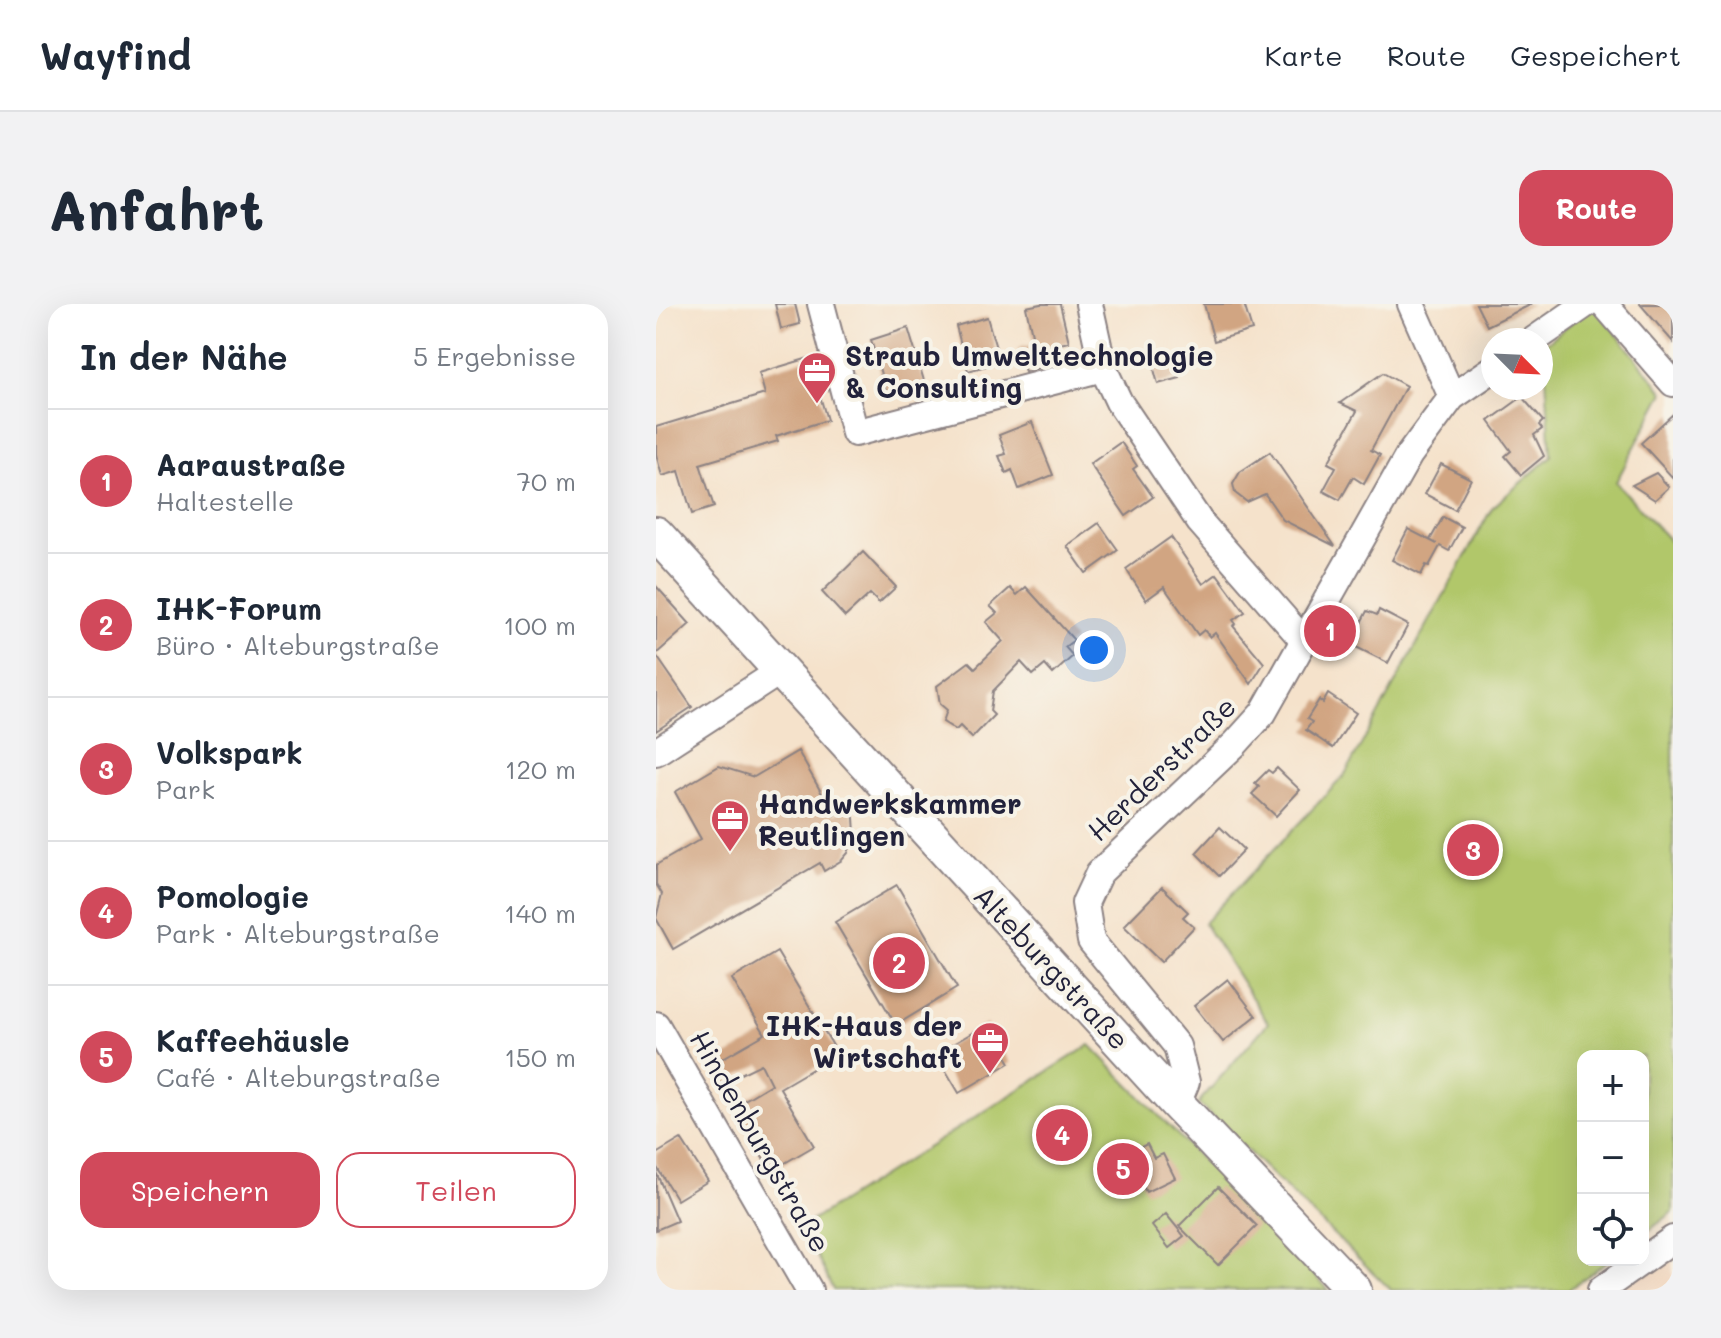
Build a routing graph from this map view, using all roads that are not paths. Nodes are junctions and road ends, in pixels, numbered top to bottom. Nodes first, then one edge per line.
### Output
1 (821, 304) edge
2 (1089, 304) edge
3 (1411, 304) edge
4 (1586, 304) edge
5 (1604, 304) edge
6 (1551, 328) edge
7 (1103, 368) junction
8 (1481, 377) edge
9 (1673, 383) edge
10 (1452, 397) junction
11 (656, 534) edge
12 (1304, 641) junction
13 (782, 670) junction
14 (656, 752) edge
15 (656, 1025) edge
16 (1177, 1104) junction
17 (1673, 1239) edge
18 (809, 1290) edge
19 (1354, 1290) edge
20 (1601, 1290) edge

1 - 7 street
2 - 7 street
3 - 10 street
4 - 6 street
5 - 9 street
7 - 12 street
8 - 10 street, Herderstraße
10 - 12 street, Herderstraße
11 - 13 main road, Alteburgstraße
12 - 16 street, Herderstraße
13 - 14 street
13 - 16 main road, Alteburgstraße
15 - 18 street, Hindenburgstraße
16 - 19 main road, Alteburgstraße
17 - 20 street

